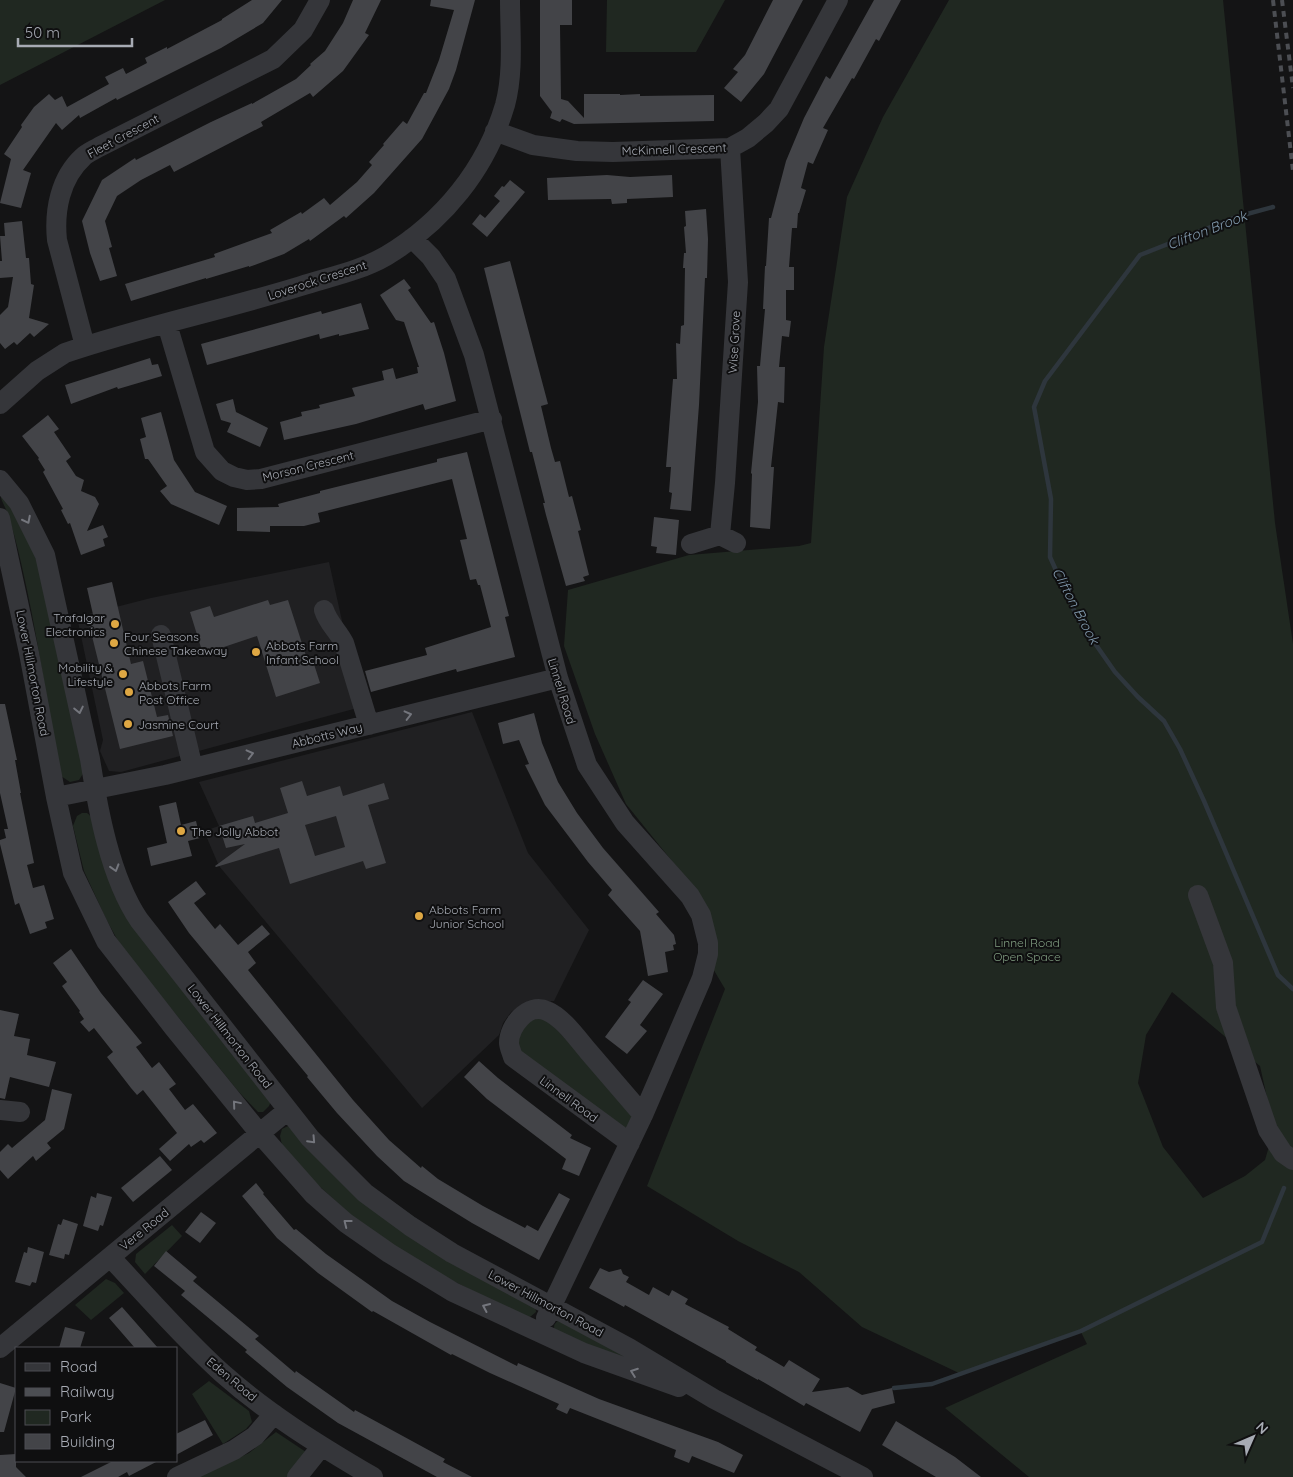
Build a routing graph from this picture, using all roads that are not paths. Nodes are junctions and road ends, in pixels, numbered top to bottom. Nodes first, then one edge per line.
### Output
1 (320, 0) edge
2 (510, 0) edge
3 (838, 0) edge
4 (495, 131) junction
5 (730, 148) junction
6 (412, 238) junction
7 (167, 324) junction
8 (85, 346) junction
9 (0, 404) edge
10 (492, 419) junction
11 (0, 480) edge
12 (0, 518) edge
13 (691, 544) dead end
14 (324, 610) dead end
15 (161, 635) dead end
16 (558, 678) junction
17 (369, 725) junction
18 (198, 767) junction
19 (95, 789) junction
20 (56, 797) junction
21 (1198, 895) dead end
22 (0, 1110) edge
23 (288, 1110) junction
24 (20, 1112) dead end
25 (643, 1116) junction
26 (260, 1134) junction
27 (630, 1143) junction
28 (1293, 1160) edge
29 (110, 1257) junction
30 (552, 1306) junction
31 (539, 1331) junction
32 (181, 1344) edge
33 (0, 1348) edge
34 (714, 1400) junction
35 (274, 1414) junction
36 (321, 1447) junction
37 (177, 1477) edge
38 (296, 1477) edge
39 (373, 1477) edge
40 (863, 1477) edge

1 - 8 street, Fleet Crescent
2 - 4 street, Loverock Crescent
3 - 5 street, McKinnell Crescent
4 - 5 street, McKinnell Crescent
4 - 6 street, Loverock Crescent
5 - 13 street, Wise Grove
6 - 7 street, Loverock Crescent
6 - 10 street, Linnell Road
7 - 8 street, Loverock Crescent
7 - 10 street, Morson Crescent
8 - 9 street, Loverock Crescent
10 - 16 street, Linnell Road
11 -> 19 street, Lower Hillmorton Road
12 - 20 street, Lower Hillmorton Road
14 - 17 street
15 - 18 street
17 -> 16 street, Abbotts Way
16 - 25 street, Linnell Road
18 -> 17 street, Abbotts Way
18 - 19 street, Abbotts Way
19 - 20 street, Abbotts Way
19 -> 23 street, Lower Hillmorton Road
26 -> 20 street, Lower Hillmorton Road
21 - 28 street
22 - 24 street
23 - 26 street, Vere Road
23 -> 30 street, Lower Hillmorton Road
25 - 27 street, Linnell Road
25 - 27 street, Linnell Road
26 - 29 street, Vere Road
31 -> 26 street, Lower Hillmorton Road
27 - 30 street, Linnell Road
29 - 32 street, Eden Road
29 - 33 street, Vere Road
30 - 31 street, Linnell Road
30 - 34 street, Lower Hillmorton Road
34 -> 31 street, Lower Hillmorton Road
32 - 35 street, Eden Road
34 - 40 street, Lower Hillmorton Road
35 - 36 street, Eden Road
35 - 37 street
36 - 38 street
36 - 39 street, Eden Road

